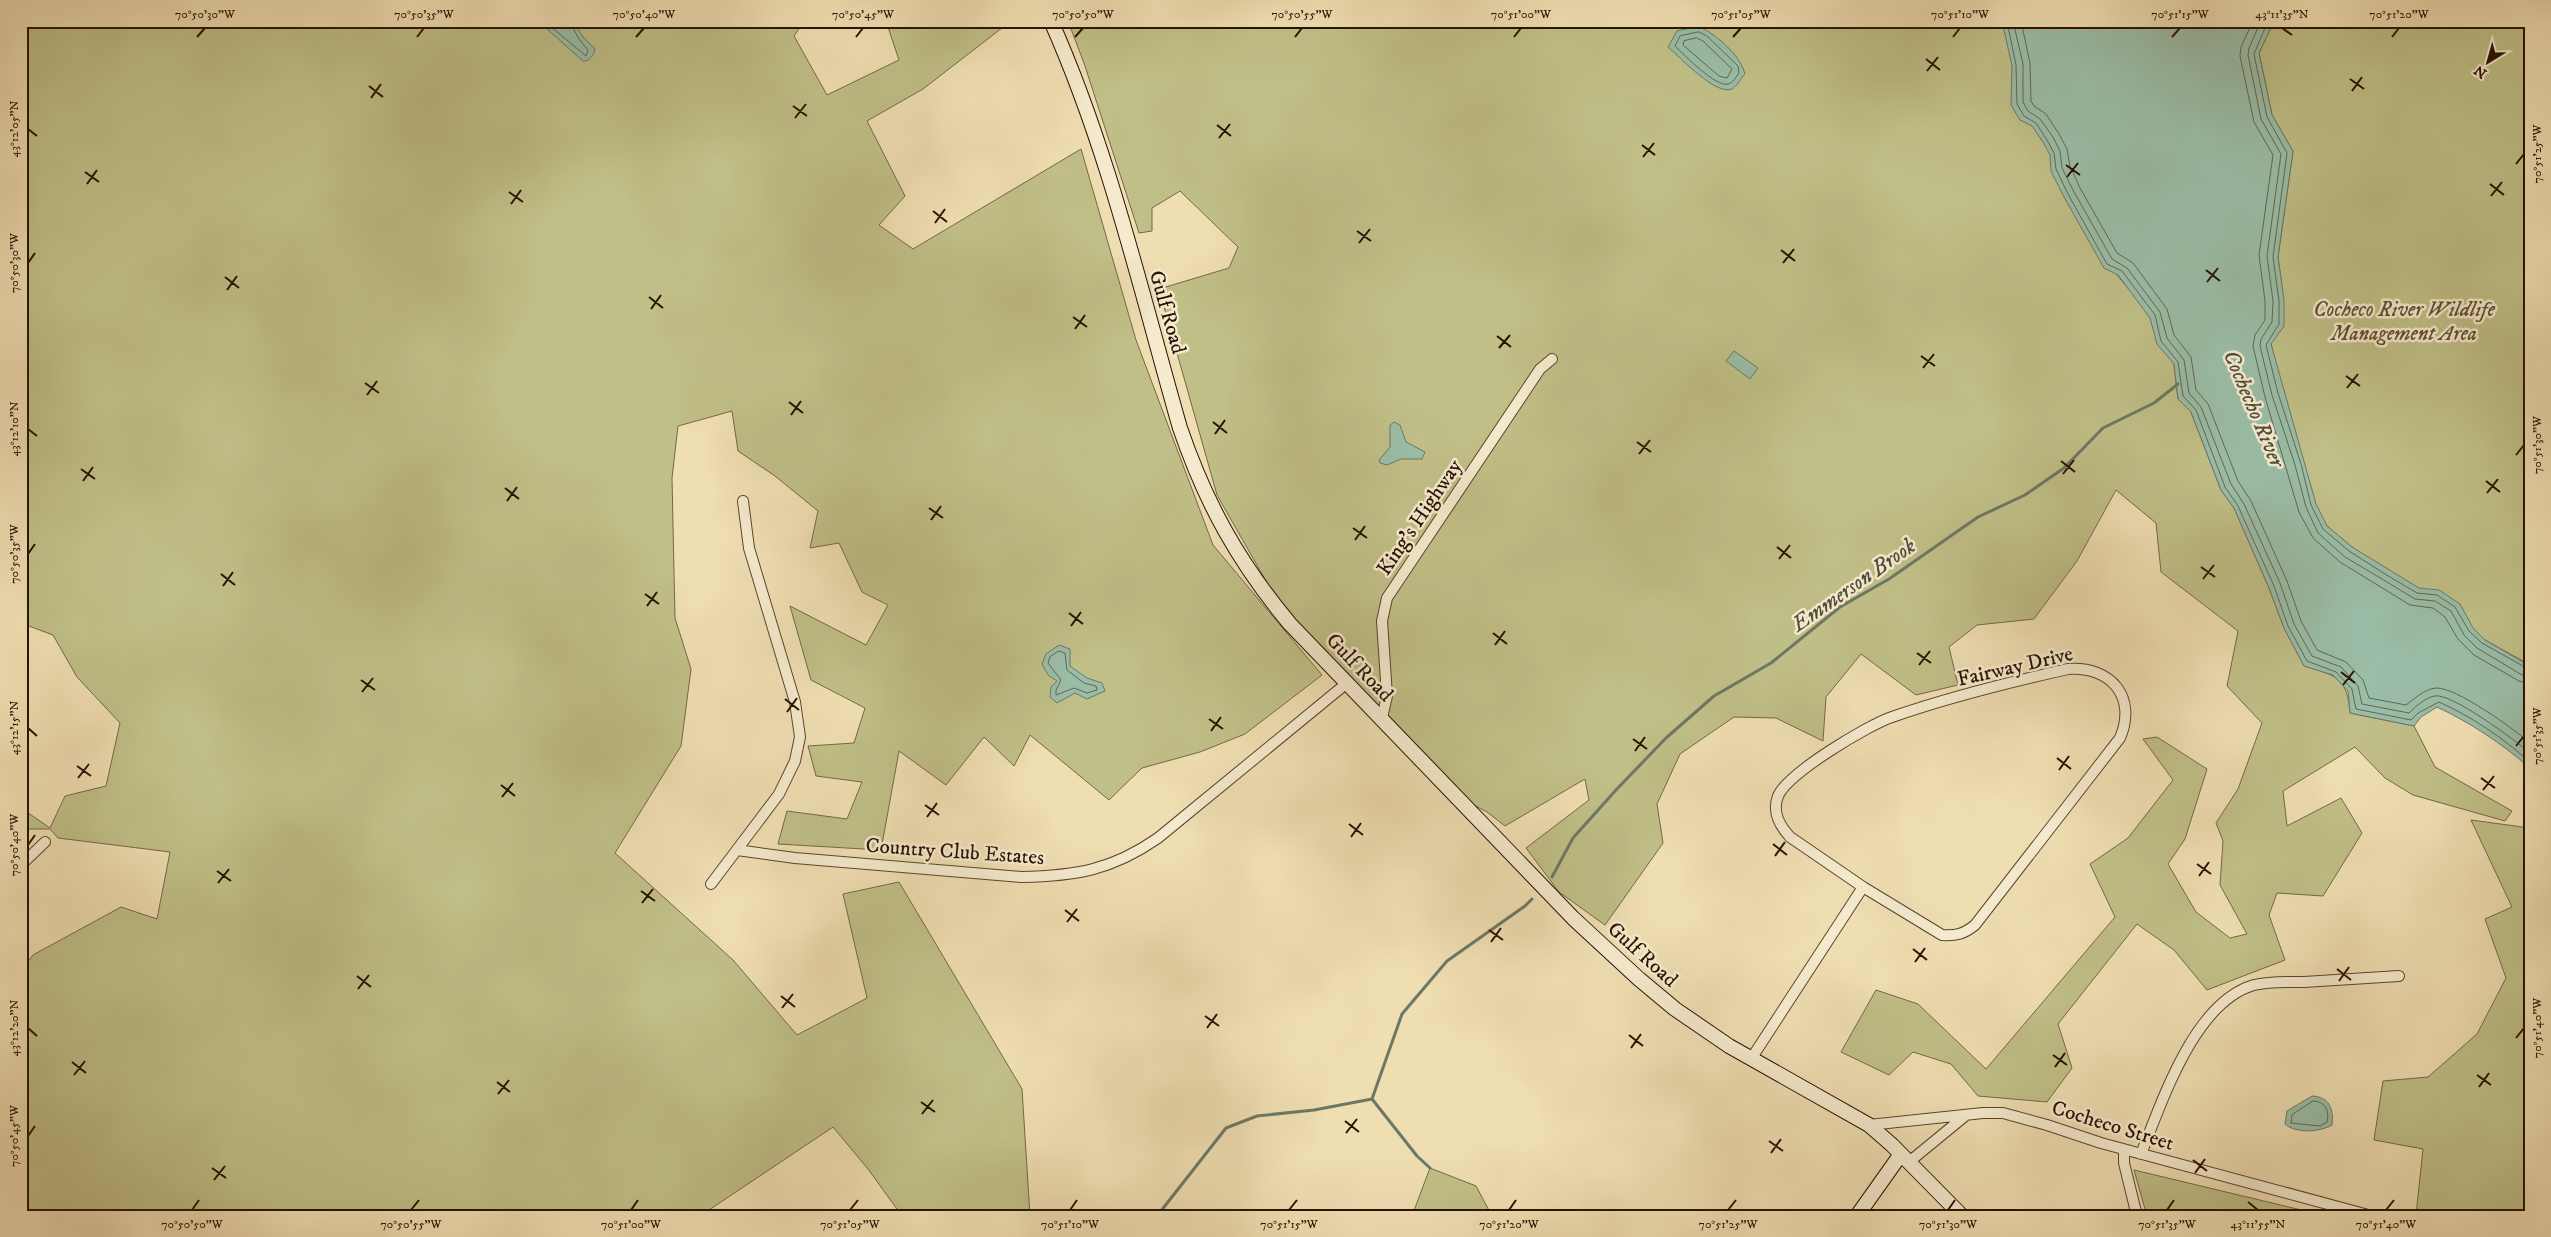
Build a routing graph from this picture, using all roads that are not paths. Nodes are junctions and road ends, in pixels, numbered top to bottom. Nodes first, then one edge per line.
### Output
1 (1051, 21) edge
2 (1552, 359) dead end
3 (743, 501) dead end
4 (1347, 683) junction
5 (1382, 718) junction
6 (45, 842) dead end
7 (737, 850) junction
8 (21, 865) edge
9 (711, 884) dead end
10 (1863, 886) junction
11 (2399, 976) dead end
12 (1751, 1059) junction
13 (1966, 1116) junction
14 (1869, 1125) junction
15 (2124, 1150) junction
16 (2141, 1154) junction
17 (1903, 1156) junction
18 (1857, 1216) edge
19 (1962, 1216) edge
20 (2137, 1216) edge
21 (2372, 1216) edge

1 - 4 street, Gulf Road
2 - 5 street, King's Highway
3 - 7 street
4 - 5 street, Gulf Road
4 - 7 street, Country Club Estates
5 - 12 street, Gulf Road
6 - 8 street
7 - 9 street
10 - 10 street, Fairway Drive
10 - 12 street
11 - 16 street
12 - 14 street, Gulf Road
13 - 14 street, Cocheco Street
13 - 15 street, Cocheco Street
13 - 17 street
14 - 17 street, Gulf Road
15 - 16 street, Cocheco Street
15 - 20 street
16 - 21 street, Cocheco Street
17 - 18 street
17 - 19 street, Gulf Road

